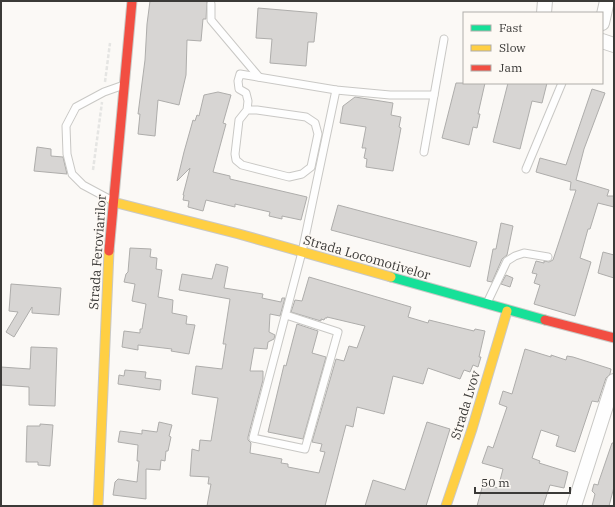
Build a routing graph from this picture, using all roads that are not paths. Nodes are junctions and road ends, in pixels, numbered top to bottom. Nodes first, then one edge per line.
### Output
1 (132, 1) edge
2 (545, 1) edge
3 (607, 1) edge
4 (211, 4) dead end
5 (544, 12) edge
6 (603, 19) edge
7 (444, 39) dead end
8 (603, 42) edge
9 (614, 45) edge
10 (259, 78) junction
11 (562, 84) edge
12 (123, 85) junction
13 (336, 90) junction
14 (434, 95) junction
15 (247, 110) junction
16 (424, 152) dead end
17 (526, 169) dead end
18 (113, 202) junction
19 (302, 252) junction
20 (548, 257) dead end
21 (486, 304) junction
22 (507, 310) junction
23 (286, 315) junction
24 (614, 338) edge
25 (614, 381) edge
26 (98, 506) edge
27 (446, 506) edge
28 (574, 506) edge

1 - 12 main road, Strada Feroviarilor
2 - 5 street
3 - 6 street
4 - 10 lane
7 - 14 lane
8 - 9 street
10 - 13 lane
10 - 15 lane
11 - 17 lane
12 - 18 main road, Strada Feroviarilor
12 - 18 lane
13 - 14 lane
13 - 19 lane
14 - 16 lane
15 - 15 lane
18 - 19 main road, Strada Locomotivelor
18 - 26 main road, Strada Feroviarilor
19 - 21 main road, Strada Locomotivelor
19 - 23 lane
20 - 21 lane
21 - 22 main road, Strada Locomotivelor
22 - 24 main road, Strada Locomotivelor
22 - 27 main road, Strada Lvov
23 - 23 lane
25 - 28 street

